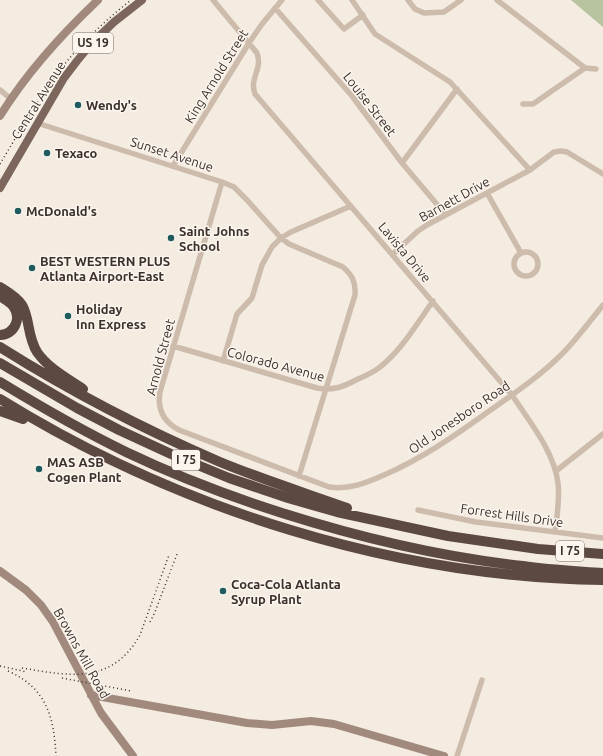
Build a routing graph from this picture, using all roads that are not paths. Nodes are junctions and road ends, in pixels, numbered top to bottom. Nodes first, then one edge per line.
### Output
1 (98, 0) edge
2 (142, 0) edge
3 (213, 0) edge
4 (282, 0) edge
5 (318, 0) edge
6 (352, 0) edge
7 (408, 0) edge
8 (461, 0) edge
9 (497, 0) edge
10 (275, 8) junction
11 (363, 15) junction
12 (249, 43) junction
13 (585, 68) junction
14 (596, 69) dead end
15 (457, 89) junction
16 (0, 90) edge
17 (10, 99) junction
18 (523, 104) dead end
19 (0, 116) edge
20 (37, 123) junction
21 (402, 164) junction
22 (173, 166) junction
23 (530, 170) junction
24 (603, 174) edge
25 (222, 182) junction
26 (0, 188) edge
27 (487, 193) junction
28 (351, 206) junction
29 (446, 215) junction
30 (281, 238) junction
31 (521, 253) junction
32 (393, 254) junction
33 (0, 287) edge
34 (0, 296) edge
35 (433, 302) junction
36 (603, 305) edge
37 (0, 335) edge
38 (173, 346) junction
39 (0, 347) edge
40 (223, 361) junction
41 (0, 363) edge
42 (0, 375) edge
43 (0, 382) edge
44 (325, 390) junction
45 (512, 395) junction
46 (0, 399) edge
47 (0, 411) edge
48 (119, 414) junction
49 (58, 433) junction
50 (603, 434) edge
51 (556, 471) junction
52 (299, 476) junction
53 (253, 503) junction
54 (418, 510) dead end
55 (387, 522) junction
56 (555, 532) junction
57 (603, 538) edge
58 (603, 554) edge
59 (0, 571) edge
60 (603, 573) edge
61 (603, 580) edge
62 (482, 680) dead end
63 (90, 695) junction
64 (133, 756) edge
65 (444, 756) edge
66 (457, 756) edge

1 - 17 street
2 - 20 main road, Central Avenue / US 19
3 - 12 street, Lavista Drive
4 - 10 street, King Arnold Street
5 - 11 street
6 - 11 street
7 - 8 street
9 - 13 street
10 - 12 street, King Arnold Street
10 - 21 street, Louise Street
11 - 15 street
12 - 22 street, King Arnold Street
12 - 28 street, Lavista Drive
13 - 14 street
13 - 18 street
15 - 21 street
15 - 23 street
16 - 17 street
17 - 19 street
20 - 22 street, Sunset Avenue
20 - 26 main road, Central Avenue / US 19
21 - 29 street, Louise Street
22 - 25 street, Sunset Avenue
23 - 24 street, Barnett Drive
23 - 27 street, Barnett Drive
25 - 30 street, Sunset Avenue
25 - 38 street, Arnold Street
27 - 29 street, Barnett Drive
27 - 31 street
28 - 30 street
28 - 32 street, Lavista Drive
29 - 32 street, Barnett Drive
30 - 40 street
30 - 44 street, Sunset Avenue
31 - 31 street
32 - 35 street, Lavista Drive
33 - 48 highway
34 - 37 highway
35 - 44 street, Colorado Avenue
35 - 45 street, Lavista Drive
36 - 45 street, Old Jonesboro Road
38 - 40 street, Colorado Avenue
38 - 52 street, Arnold Street
39 - 48 highway
40 - 44 street, Colorado Avenue
41 - 55 highway, I 75
42 - 53 highway
43 - 53 highway, I 75
44 - 52 street, Sunset Avenue
45 - 51 street, Lavista Drive
45 - 52 street, Old Jonesboro Road
46 - 49 highway
47 - 49 highway
48 - 55 highway
49 - 61 highway
50 - 51 street
51 - 56 street, Lavista Drive
53 - 60 highway, I 75
54 - 56 street, Forrest Hills Drive
55 - 58 highway, I 75
56 - 57 street, Forrest Hills Drive
59 - 63 street, Browns Mill Road
62 - 66 street
63 - 64 street, Browns Mill Road
63 - 65 street

